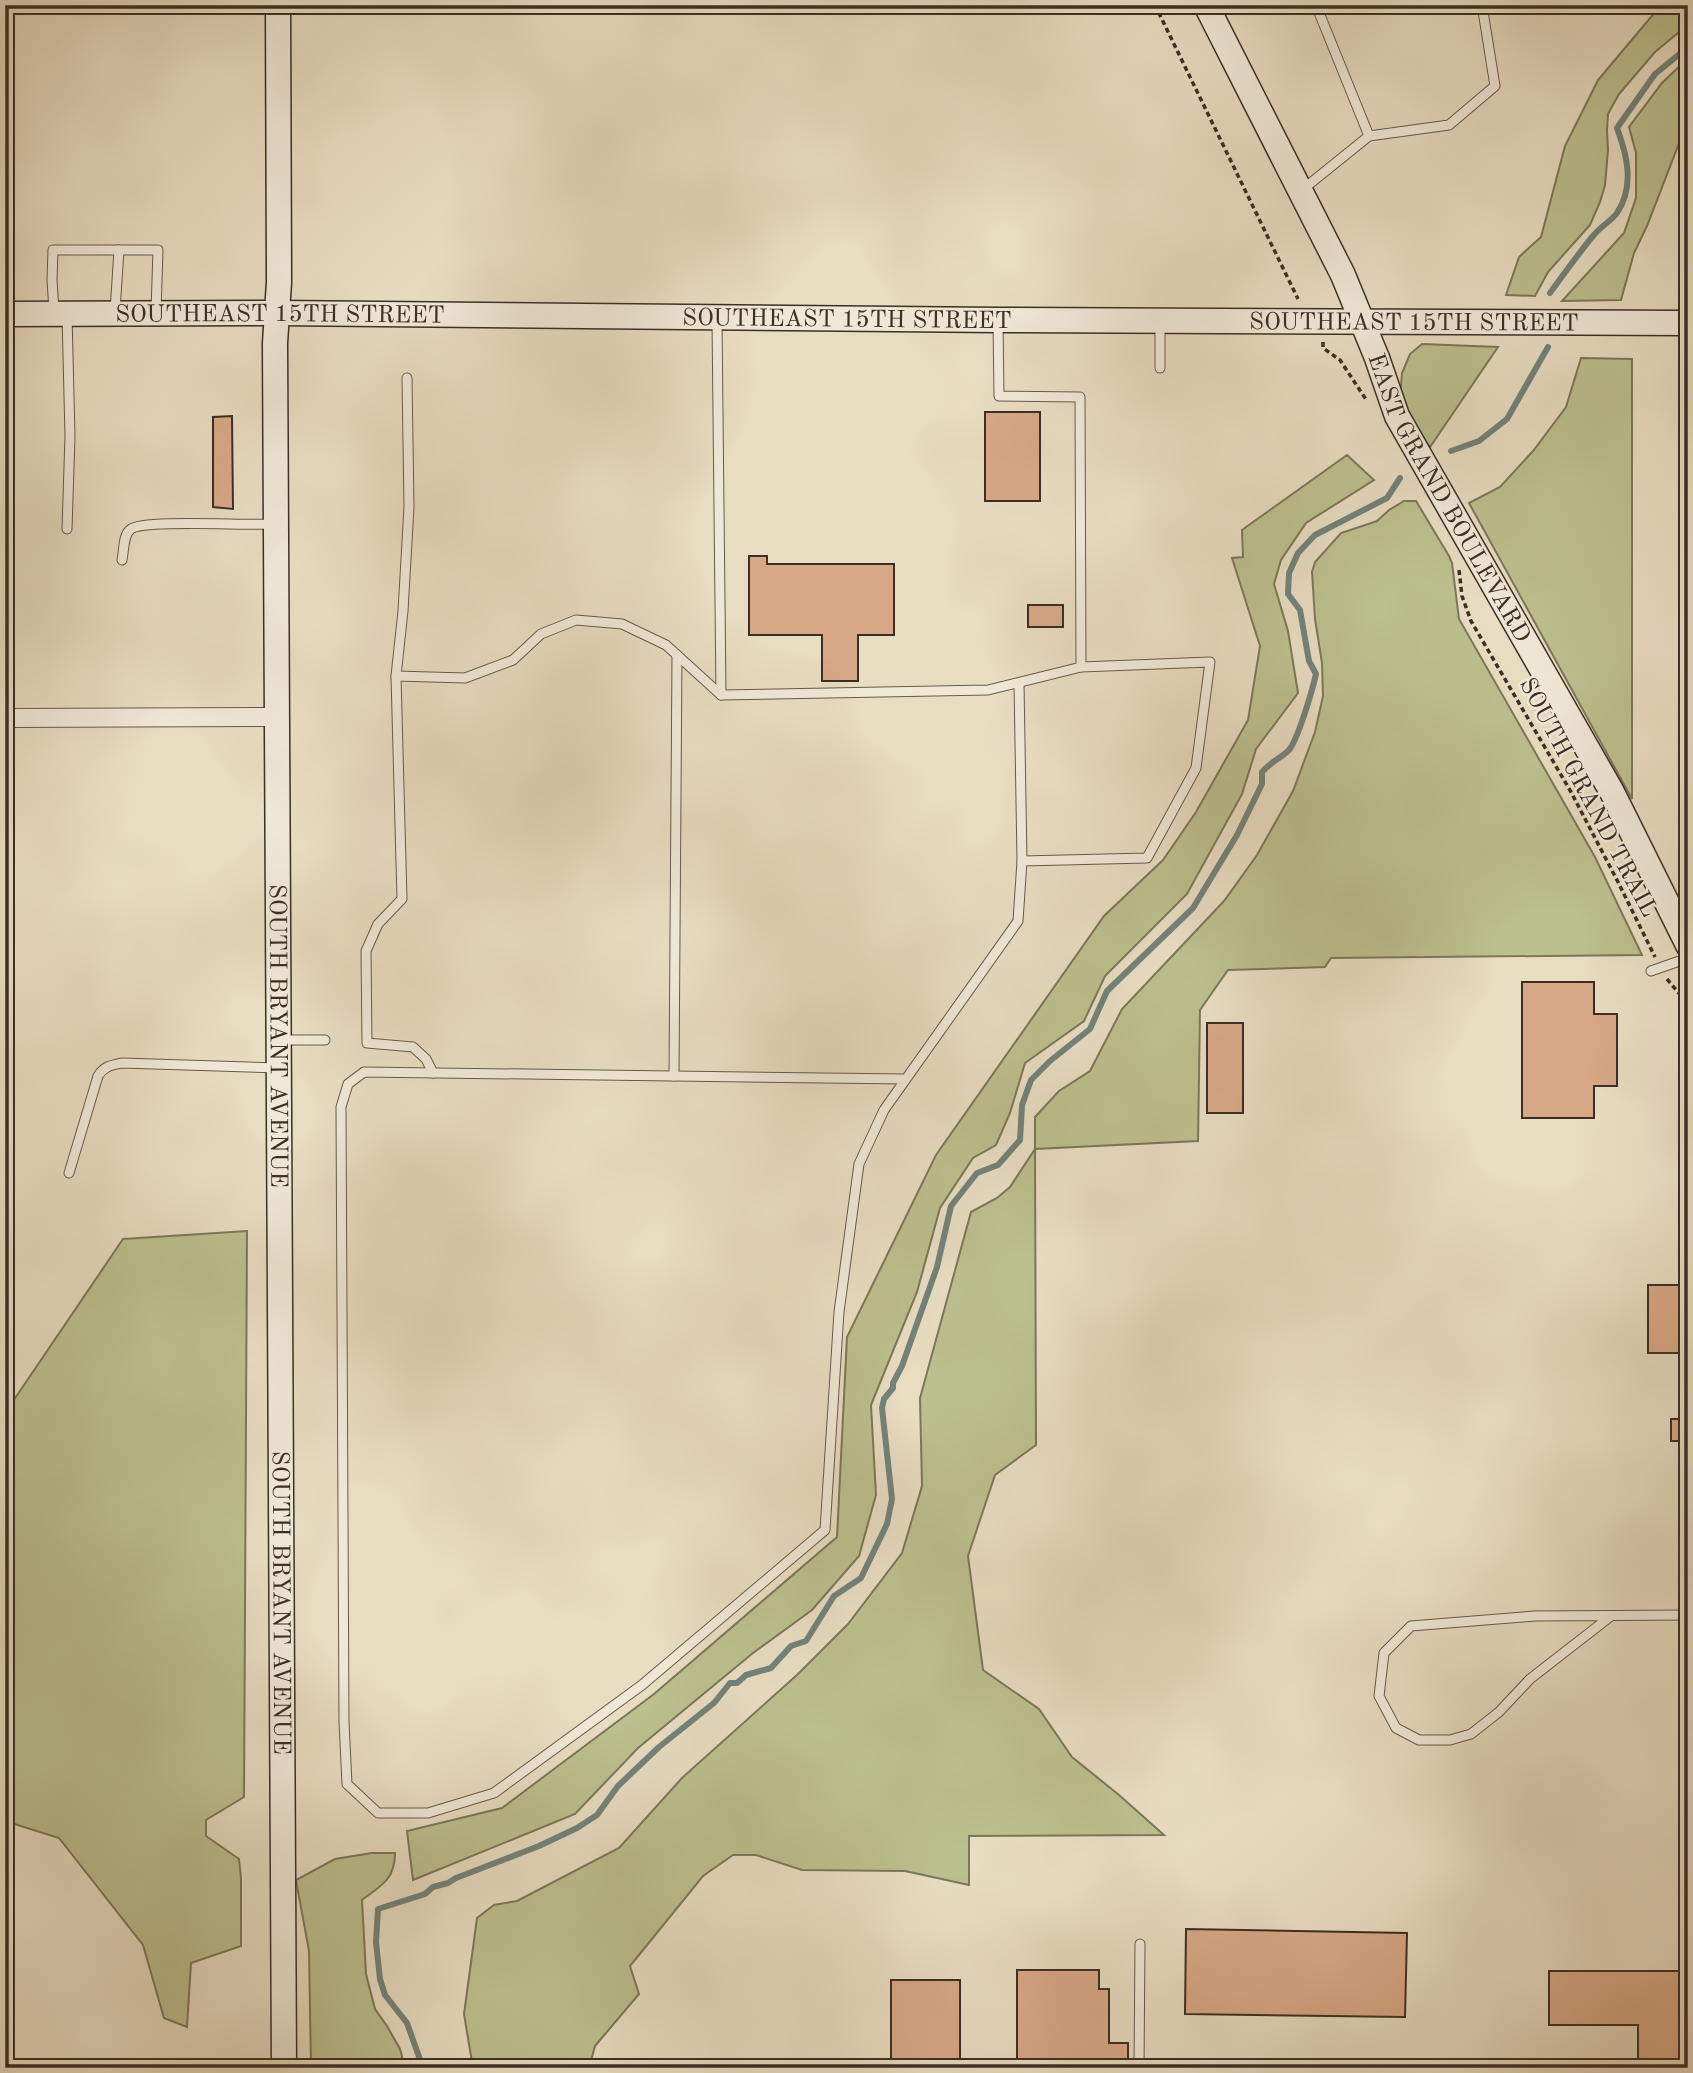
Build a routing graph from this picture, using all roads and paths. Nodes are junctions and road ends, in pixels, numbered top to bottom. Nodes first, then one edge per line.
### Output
1 (278, 5) edge
2 (1155, 5) edge
3 (1206, 5) edge
4 (1316, 5) edge
5 (1482, 5) edge
6 (1369, 136) junction
7 (1300, 191) junction
8 (119, 250) junction
9 (60, 313) junction
10 (115, 313) junction
11 (156, 313) junction
12 (277, 313) junction
13 (5, 314) edge
14 (717, 318) junction
15 (998, 320) junction
16 (1160, 321) junction
17 (1311, 321) junction
18 (1362, 322) junction
19 (1688, 323) edge
20 (1160, 368) dead end
21 (407, 378) dead end
22 (1368, 404) dead end
23 (276, 524) junction
24 (67, 529) dead end
25 (122, 560) dead end
26 (1458, 566) dead end
27 (677, 655) junction
28 (1081, 667) junction
29 (396, 676) junction
30 (1019, 682) junction
31 (721, 695) junction
32 (276, 717) junction
33 (5, 718) edge
34 (1022, 862) junction
35 (1688, 945) edge
36 (1688, 958) edge
37 (1656, 969) junction
38 (1688, 1004) edge
39 (279, 1040) junction
40 (325, 1040) dead end
41 (279, 1068) junction
42 (433, 1073) junction
43 (674, 1076) junction
44 (906, 1079) junction
45 (69, 1173) dead end
46 (1688, 1615) edge
47 (1611, 1616) junction
48 (1140, 1944) dead end
49 (284, 2068) edge
50 (1139, 2068) edge

1 - 12 street, SOUTH BRYANT AVENUE
2 - 17 path
3 - 7 street, EAST GRAND BOULEVARD
4 - 6 lane
5 - 6 lane
6 - 7 lane
7 - 18 street, EAST GRAND BOULEVARD
8 - 9 lane
8 - 10 lane
8 - 11 lane
9 - 10 street, SOUTHEAST 15TH STREET
9 - 13 street, SOUTHEAST 15TH STREET
9 - 24 lane
10 - 11 street, SOUTHEAST 15TH STREET
11 - 12 street, SOUTHEAST 15TH STREET
12 - 14 street, SOUTHEAST 15TH STREET
12 - 23 street, SOUTH BRYANT AVENUE
14 - 15 street, SOUTHEAST 15TH STREET
14 - 31 lane
15 - 16 street, SOUTHEAST 15TH STREET
15 - 28 lane
16 - 17 street, SOUTHEAST 15TH STREET
16 - 20 lane
17 - 18 street, SOUTHEAST 15TH STREET
17 - 22 path
18 - 19 street, SOUTHEAST 15TH STREET
18 - 35 street, EAST GRAND BOULEVARD
21 - 29 lane
23 - 25 lane
23 - 32 street, SOUTH BRYANT AVENUE
26 - 37 path, SOUTH GRAND TRAIL
27 - 29 lane
27 - 31 lane
27 - 43 lane
28 - 30 lane
28 - 34 lane
29 - 42 lane
30 - 31 lane
30 - 34 lane
32 - 33 street
32 - 39 street, SOUTH BRYANT AVENUE
34 - 44 lane
36 - 37 lane
37 - 38 path, SOUTH GRAND TRAIL
39 - 40 lane
39 - 41 street, SOUTH BRYANT AVENUE
41 - 45 lane
41 - 49 street, SOUTH BRYANT AVENUE
42 - 43 lane
42 - 44 lane
43 - 44 lane
46 - 47 lane
47 - 47 lane
48 - 50 lane

